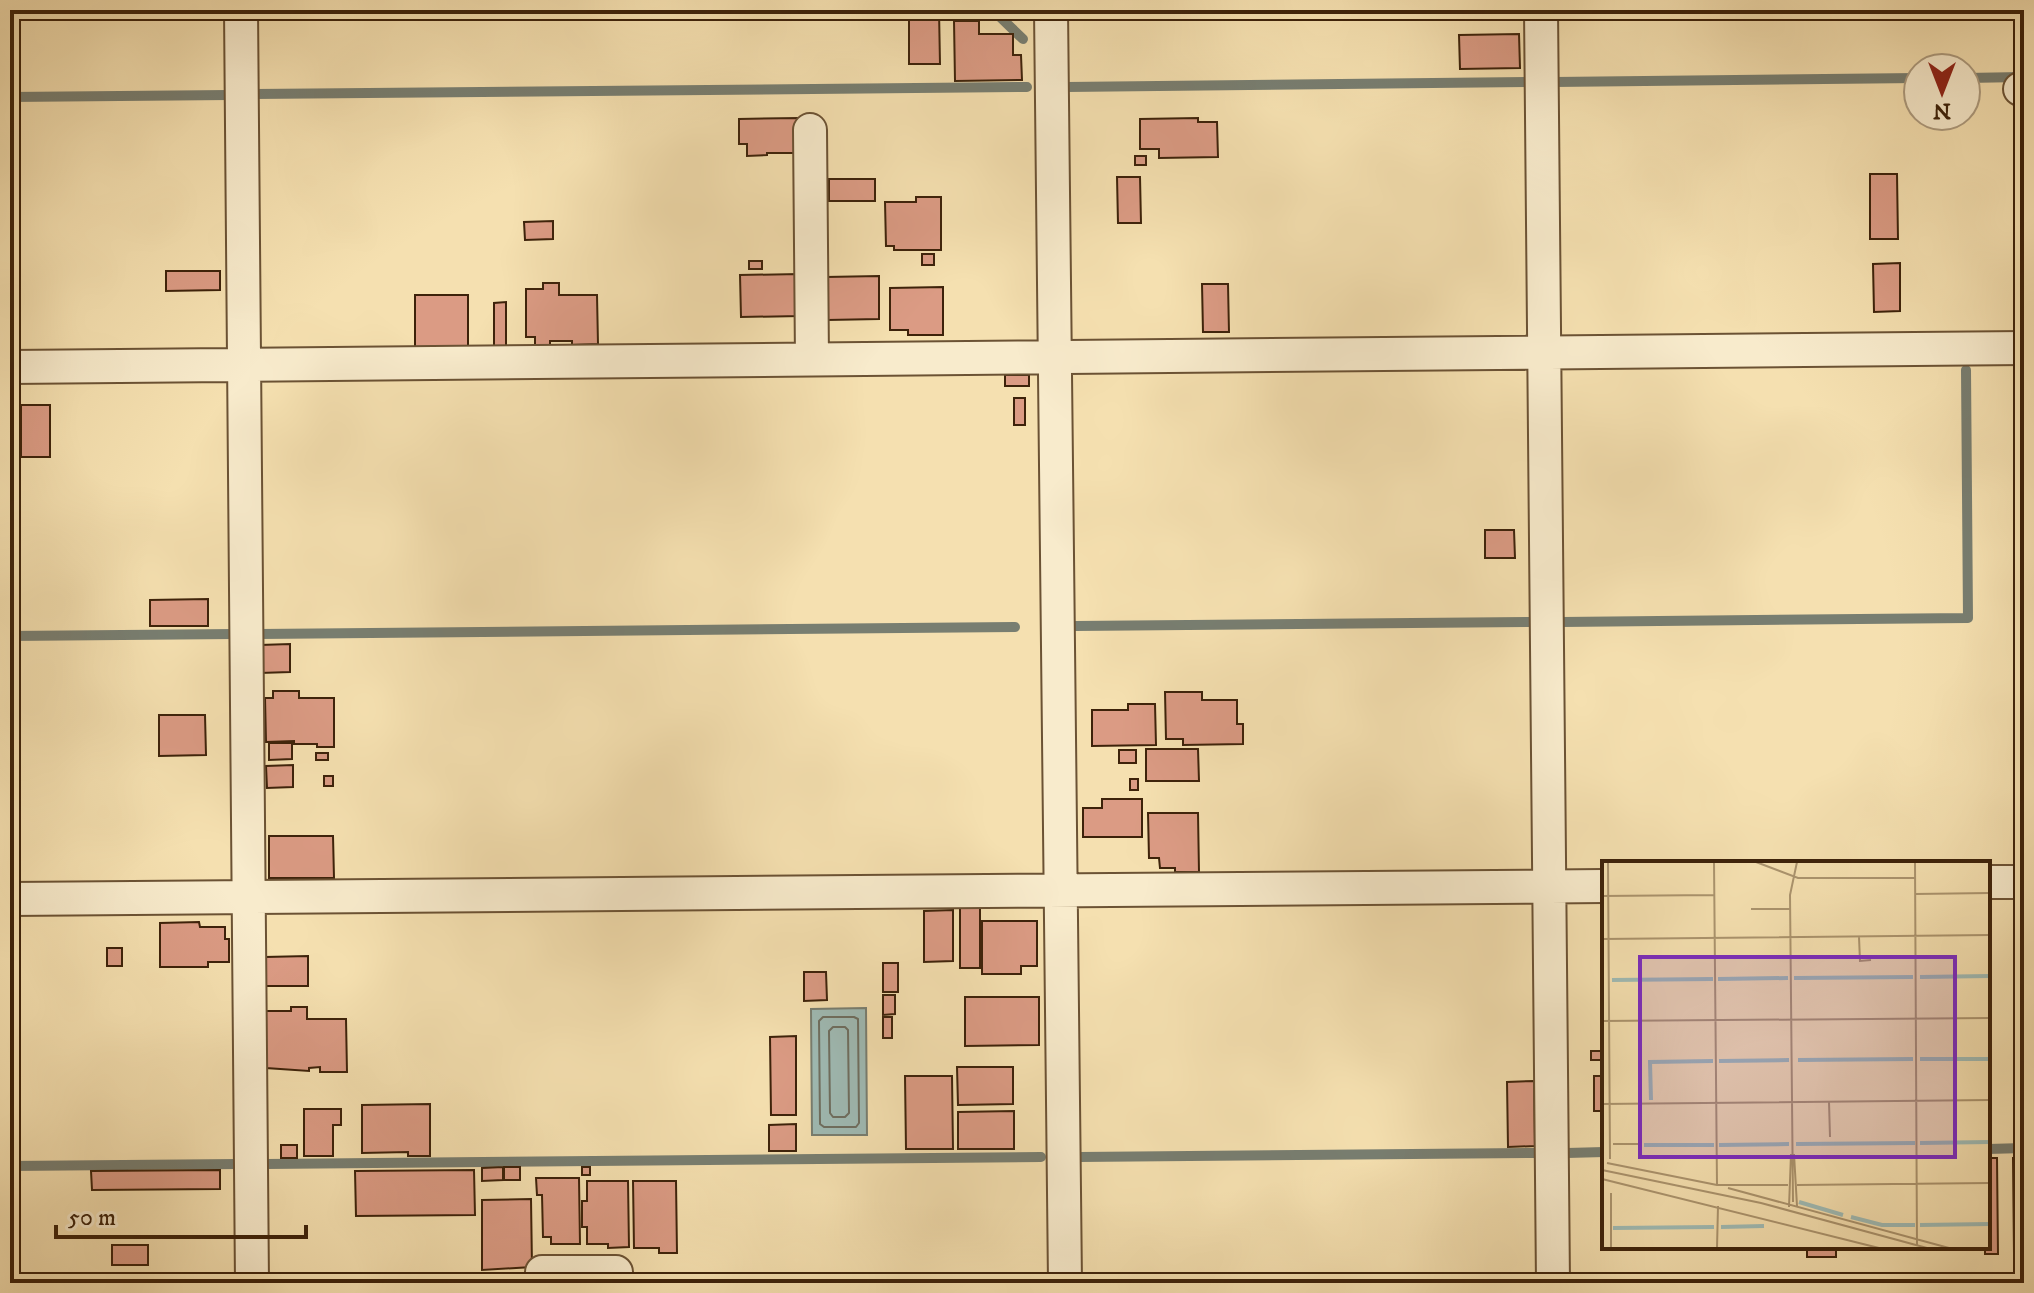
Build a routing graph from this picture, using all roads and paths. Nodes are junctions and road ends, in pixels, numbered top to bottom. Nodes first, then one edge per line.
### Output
1 (241, 10) edge
2 (1036, 10) edge
3 (1051, 10) edge
4 (1065, 10) edge
5 (1541, 10) edge
6 (1051, 42) junction
7 (810, 130) dead end
8 (2024, 348) edge
9 (1544, 353) junction
10 (1054, 357) junction
11 (812, 359) junction
12 (244, 365) junction
13 (10, 367) edge
14 (1990, 882) edge
15 (2024, 882) edge
16 (1549, 886) junction
17 (1602, 886) edge
18 (1061, 889) junction
19 (249, 897) junction
20 (10, 899) edge
21 (542, 1272) dead end
22 (252, 1283) edge
23 (616, 1283) edge
24 (1065, 1283) edge
25 (1553, 1283) edge

1 - 12 street
2 - 6 street
3 - 6 street
4 - 6 street
5 - 9 street
6 - 10 street
7 - 11 street
8 - 9 street
9 - 10 street
9 - 16 street
10 - 11 street
10 - 18 street
11 - 12 street
12 - 13 street
12 - 19 street
14 - 15 street
16 - 17 street
16 - 18 street
16 - 25 street
18 - 19 street
18 - 24 street
19 - 20 street
19 - 22 street
21 - 23 street

